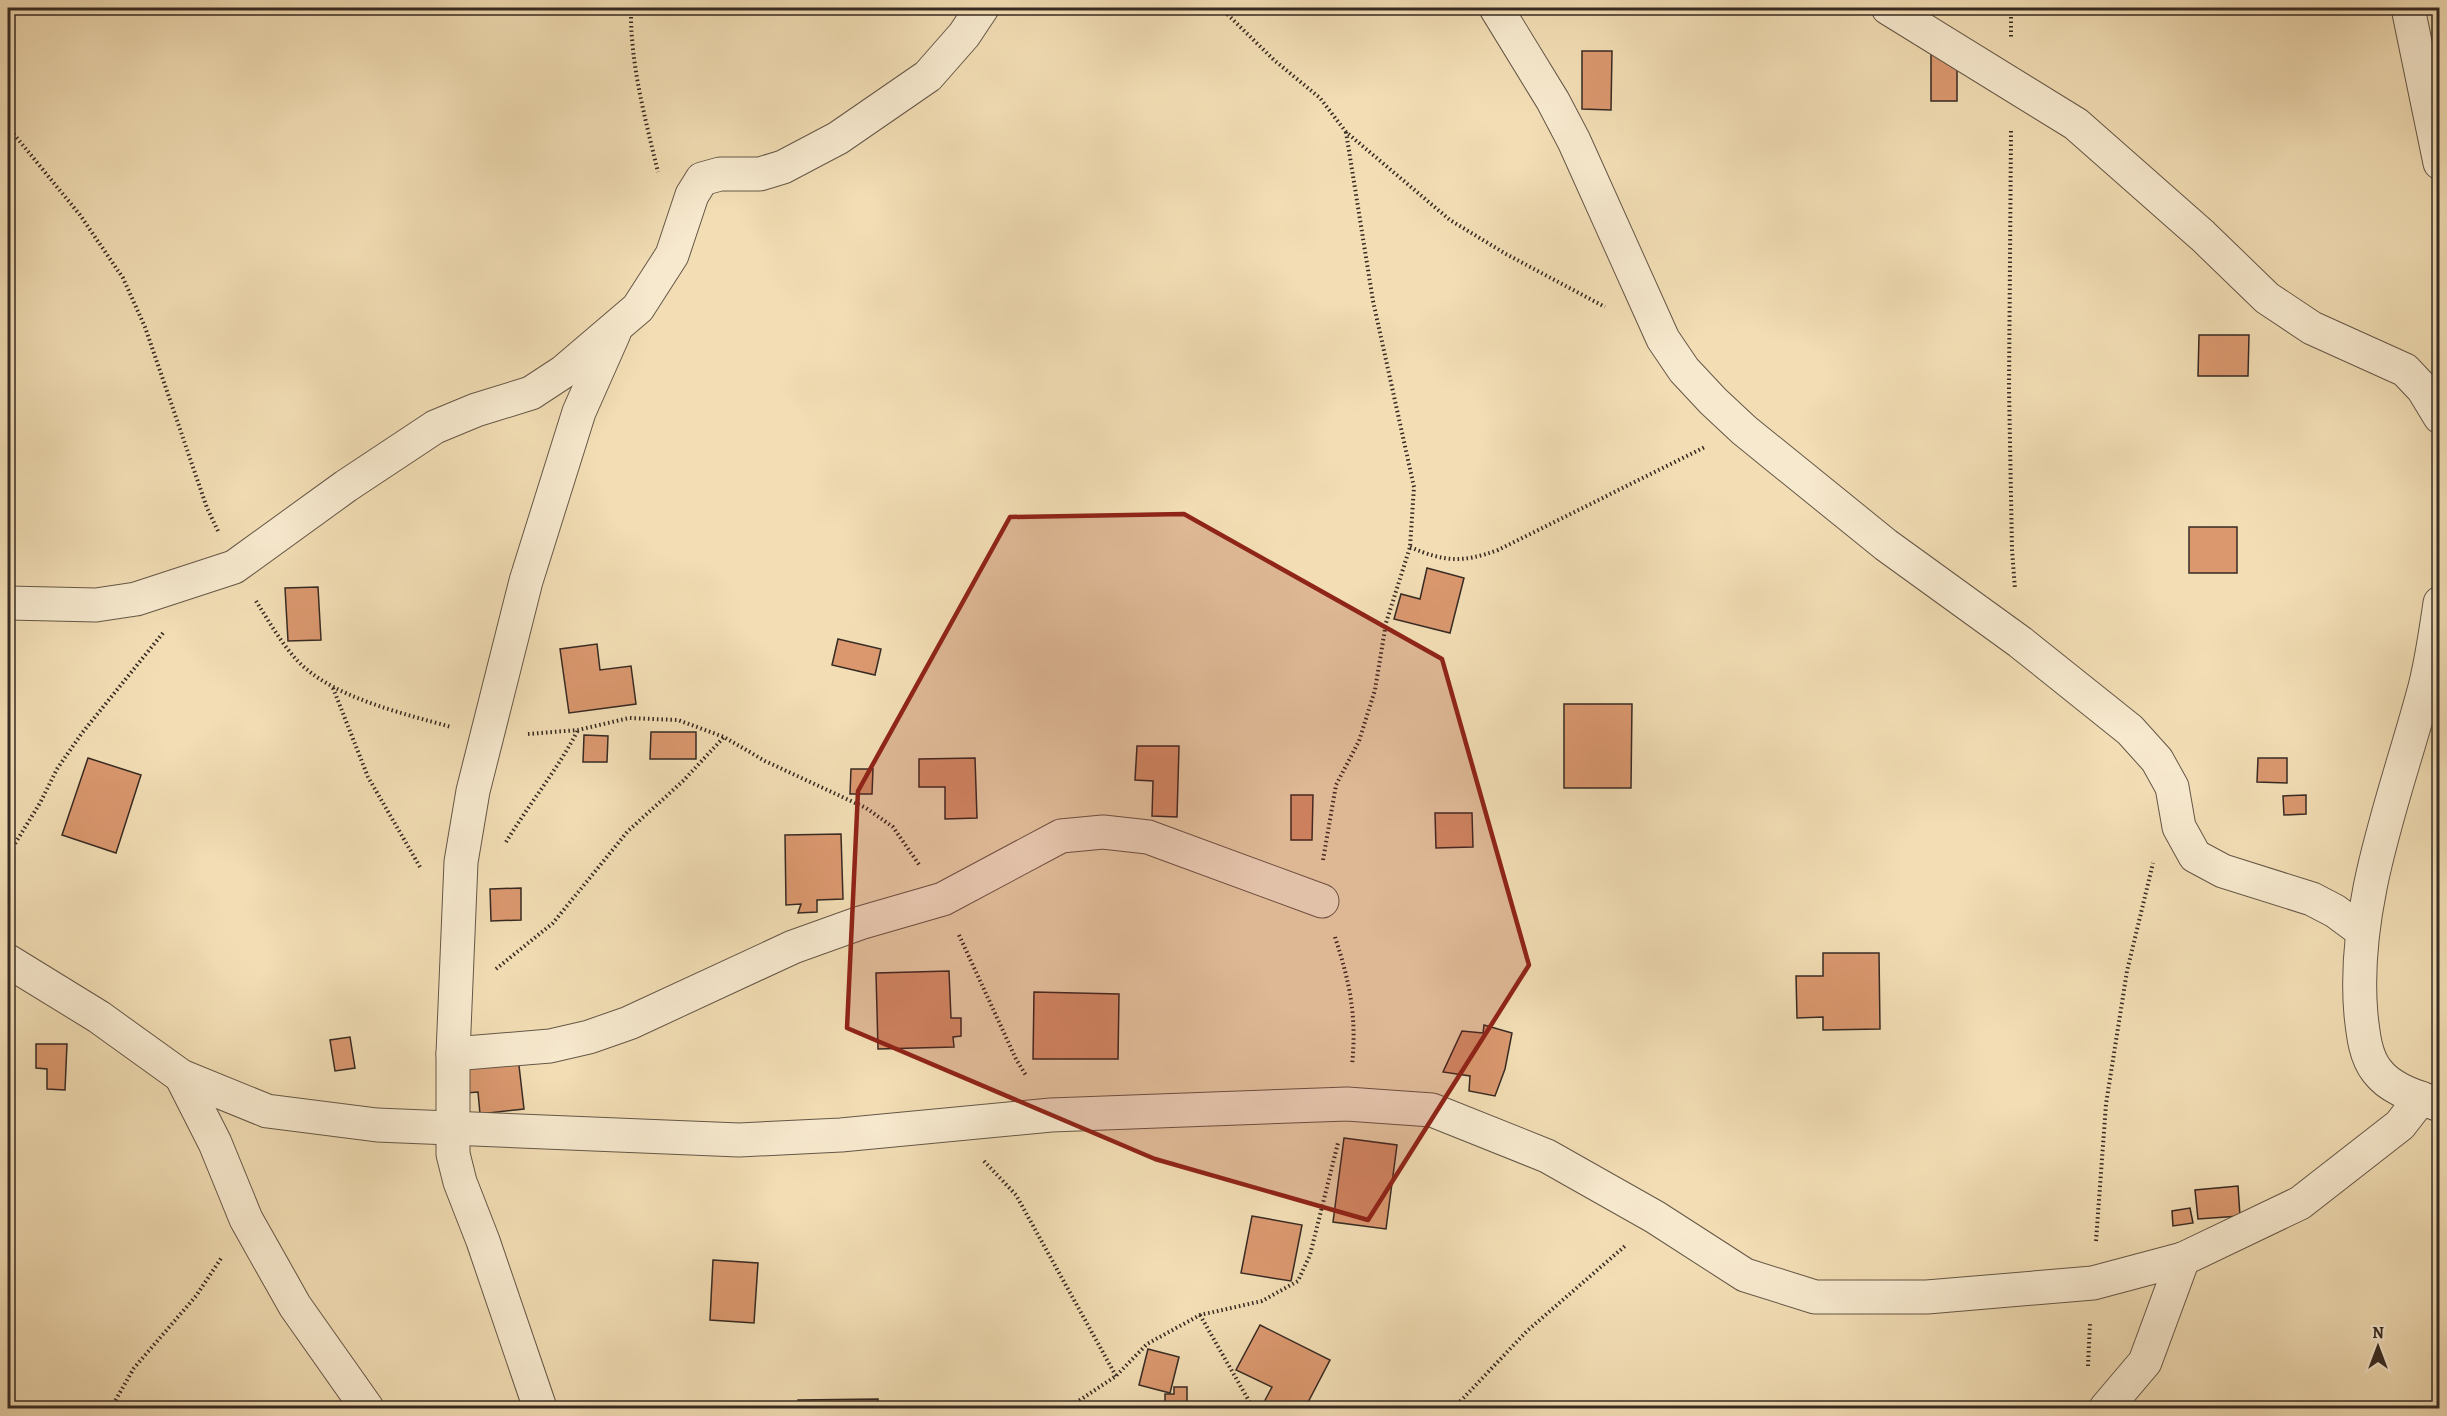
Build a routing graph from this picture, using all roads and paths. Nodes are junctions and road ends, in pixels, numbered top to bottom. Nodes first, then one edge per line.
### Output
1 (631, 8) edge
2 (981, 8) edge
3 (1221, 8) edge
4 (1496, 8) edge
5 (1888, 8) edge
6 (2408, 8) edge
7 (2011, 84) junction
8 (8, 127) edge
9 (1346, 132) junction
10 (2439, 163) edge
11 (659, 174) dead end
12 (1608, 309) dead end
13 (617, 326) junction
14 (2439, 417) edge
15 (1744, 430) junction
16 (1410, 547) junction
17 (234, 567) junction
18 (8, 603) edge
19 (2439, 603) edge
20 (164, 631) dead end
21 (2020, 642) junction
22 (333, 687) junction
23 (578, 730) junction
24 (724, 737) junction
25 (488, 738) junction
26 (504, 845) dead end
27 (8, 855) edge
28 (2155, 856) dead end
29 (422, 870) dead end
30 (943, 899) junction
31 (1322, 901) junction
32 (2362, 932) junction
33 (8, 961) edge
34 (455, 998) junction
35 (453, 1054) junction
36 (181, 1076) junction
37 (2430, 1102) edge
38 (1347, 1104) junction
39 (1051, 1115) junction
40 (948, 1124) junction
41 (451, 1128) junction
42 (1656, 1217) junction
43 (246, 1219) junction
44 (2183, 1259) junction
45 (2093, 1283) junction
46 (1200, 1315) junction
47 (2088, 1375) dead end
48 (1116, 1376) junction
49 (111, 1408) edge
50 (367, 1408) edge
51 (540, 1408) edge
52 (1068, 1408) edge
53 (1253, 1408) edge
54 (1454, 1408) edge
55 (2106, 1408) edge

1 - 11 path
2 - 13 street
3 - 9 path
4 - 15 street
5 - 7 street
6 - 10 street
7 - 14 street
7 - 21 path
8 - 17 path
9 - 12 path
9 - 16 path
13 - 17 street
13 - 25 street
15 - 16 path
15 - 21 street
16 - 31 path
17 - 18 street
17 - 22 path
19 - 32 street
20 - 27 path
21 - 32 street
22 - 25 path
22 - 29 path
23 - 24 path
23 - 25 path
23 - 26 path
24 - 30 path
24 - 34 path
25 - 34 street
28 - 45 path
30 - 31 street
30 - 35 street
30 - 39 path
31 - 38 path
32 - 37 street
33 - 36 street
34 - 35 street
35 - 41 street
36 - 41 street
36 - 43 street
37 - 44 street
38 - 39 street
38 - 42 street
38 - 46 path
39 - 40 street
40 - 41 street
40 - 48 path
41 - 51 street
42 - 45 street
42 - 54 path
43 - 49 path
43 - 50 street
44 - 45 street
44 - 55 street
45 - 47 path
46 - 48 path
46 - 53 path
48 - 52 path

